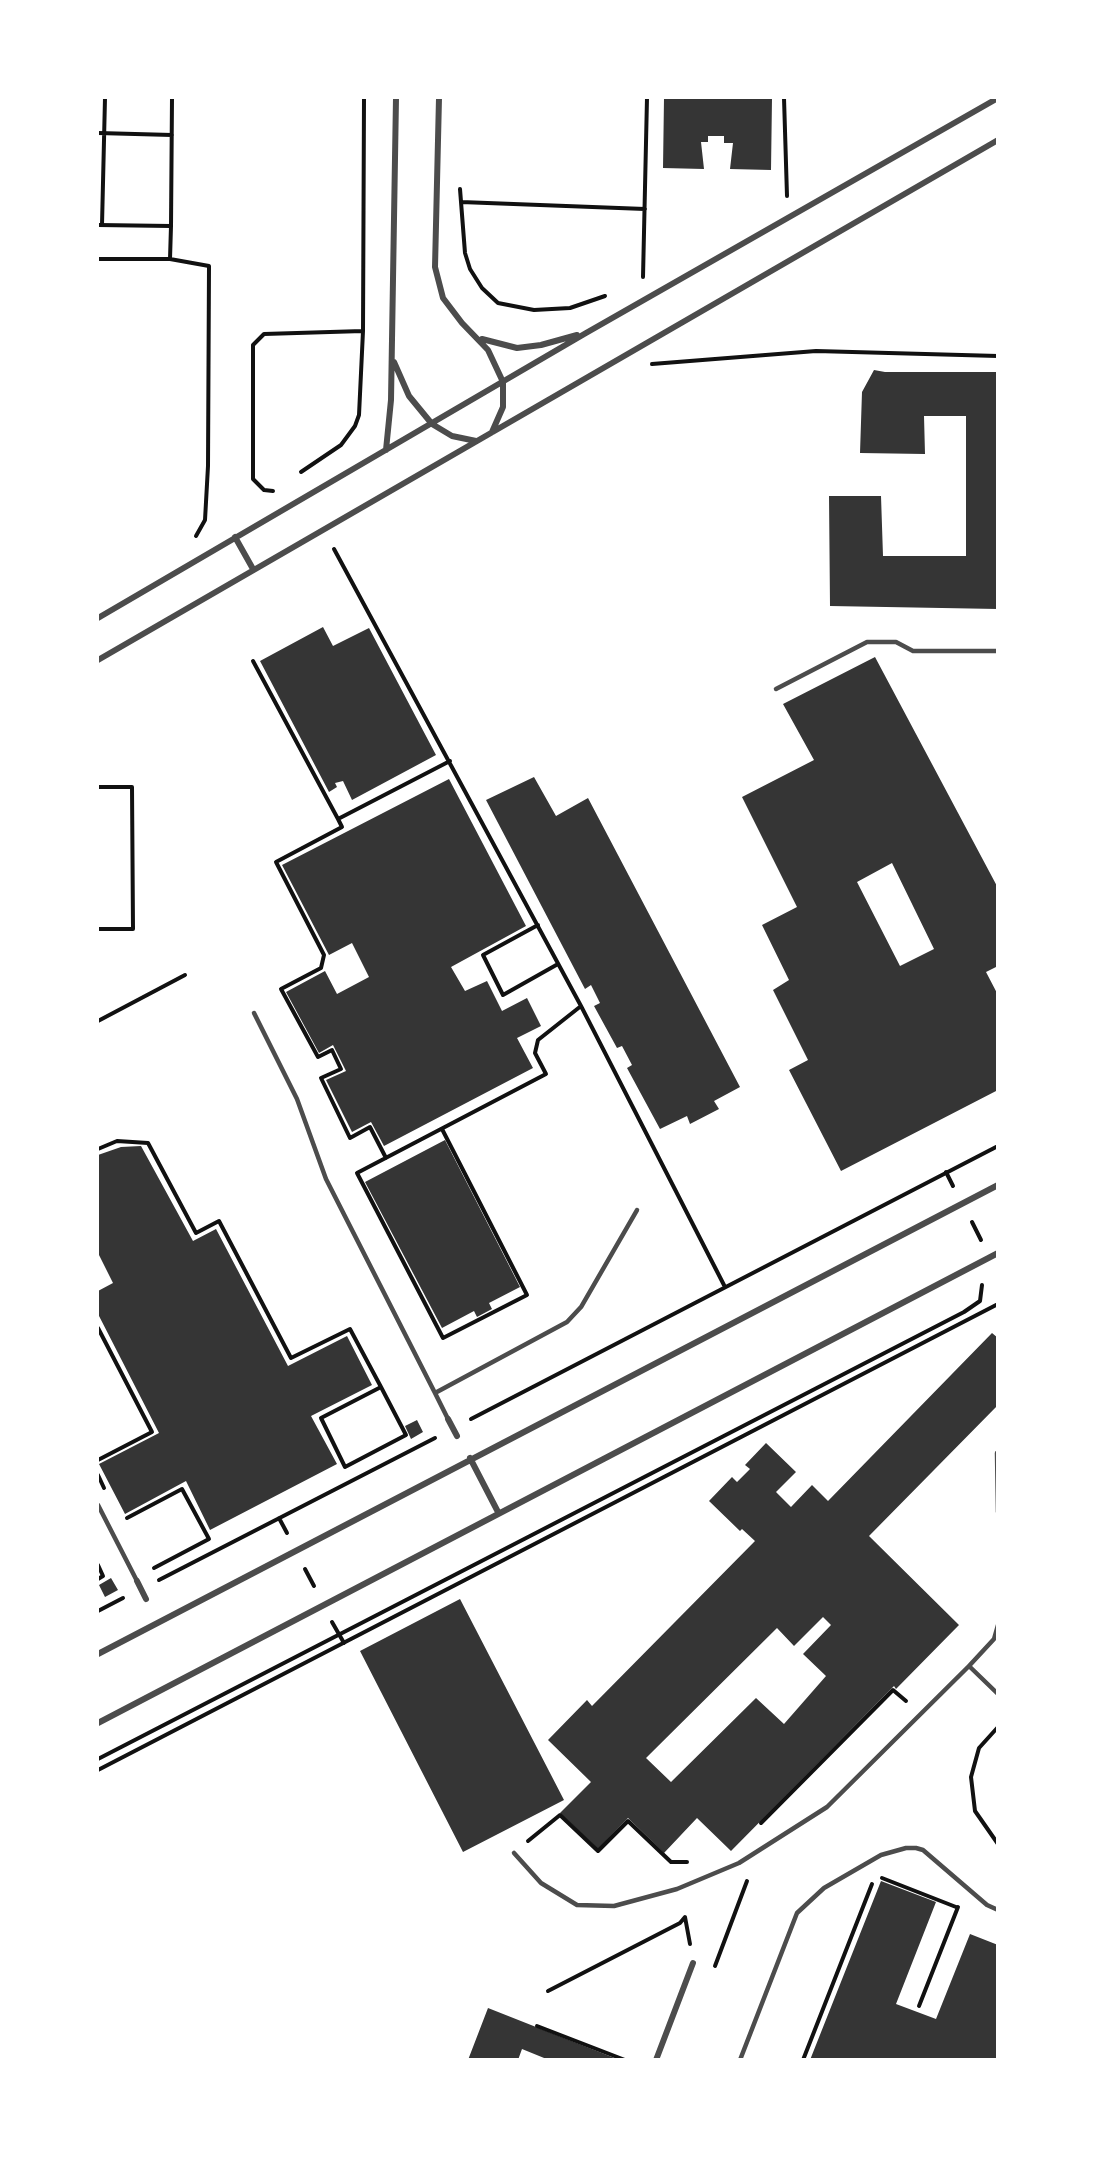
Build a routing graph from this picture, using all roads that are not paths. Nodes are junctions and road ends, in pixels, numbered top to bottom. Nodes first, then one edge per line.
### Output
1 (396, 98) edge
2 (439, 98) edge
3 (998, 98) edge
4 (998, 140) edge
5 (586, 333) junction
6 (480, 338) junction
7 (392, 356) junction
8 (503, 382) junction
9 (432, 424) junction
10 (492, 433) junction
11 (477, 441) junction
12 (386, 450) junction
13 (235, 537) junction
14 (253, 569) junction
15 (98, 618) edge
16 (998, 651) edge
17 (98, 660) edge
18 (776, 689) dead end
19 (254, 1013) dead end
20 (998, 1185) edge
21 (637, 1210) dead end
22 (998, 1253) edge
23 (435, 1393) junction
24 (448, 1419) joint
25 (457, 1436) dead end
26 (997, 1453) edge
27 (470, 1458) junction
28 (98, 1505) edge
29 (498, 1512) junction
30 (998, 1512) edge
31 (137, 1581) joint
32 (146, 1599) dead end
33 (998, 1625) edge
34 (98, 1654) edge
35 (969, 1666) junction
36 (998, 1694) edge
37 (98, 1723) edge
38 (514, 1853) road end
39 (998, 1910) edge
40 (693, 1963) road end
41 (656, 2060) edge
42 (740, 2060) edge

1 - 7 street
2 - 6 street
3 - 5 street
4 - 10 street
5 - 6 street
5 - 8 street
6 - 8 street
7 - 9 street
7 - 12 street
8 - 9 street
8 - 10 street
9 - 11 street
9 - 12 street
10 - 11 street
11 - 14 street
12 - 13 street
13 - 14 street
13 - 15 street
14 - 17 street
16 - 18 lane
19 - 23 lane
20 - 27 street
21 - 23 lane
22 - 29 street
23 - 24 lane
24 - 25 street
26 - 30 lane
27 - 29 street
27 - 34 street
28 - 31 lane
29 - 37 street
31 - 32 street
33 - 35 lane
35 - 36 lane
35 - 38 lane
39 - 42 lane
40 - 41 street

